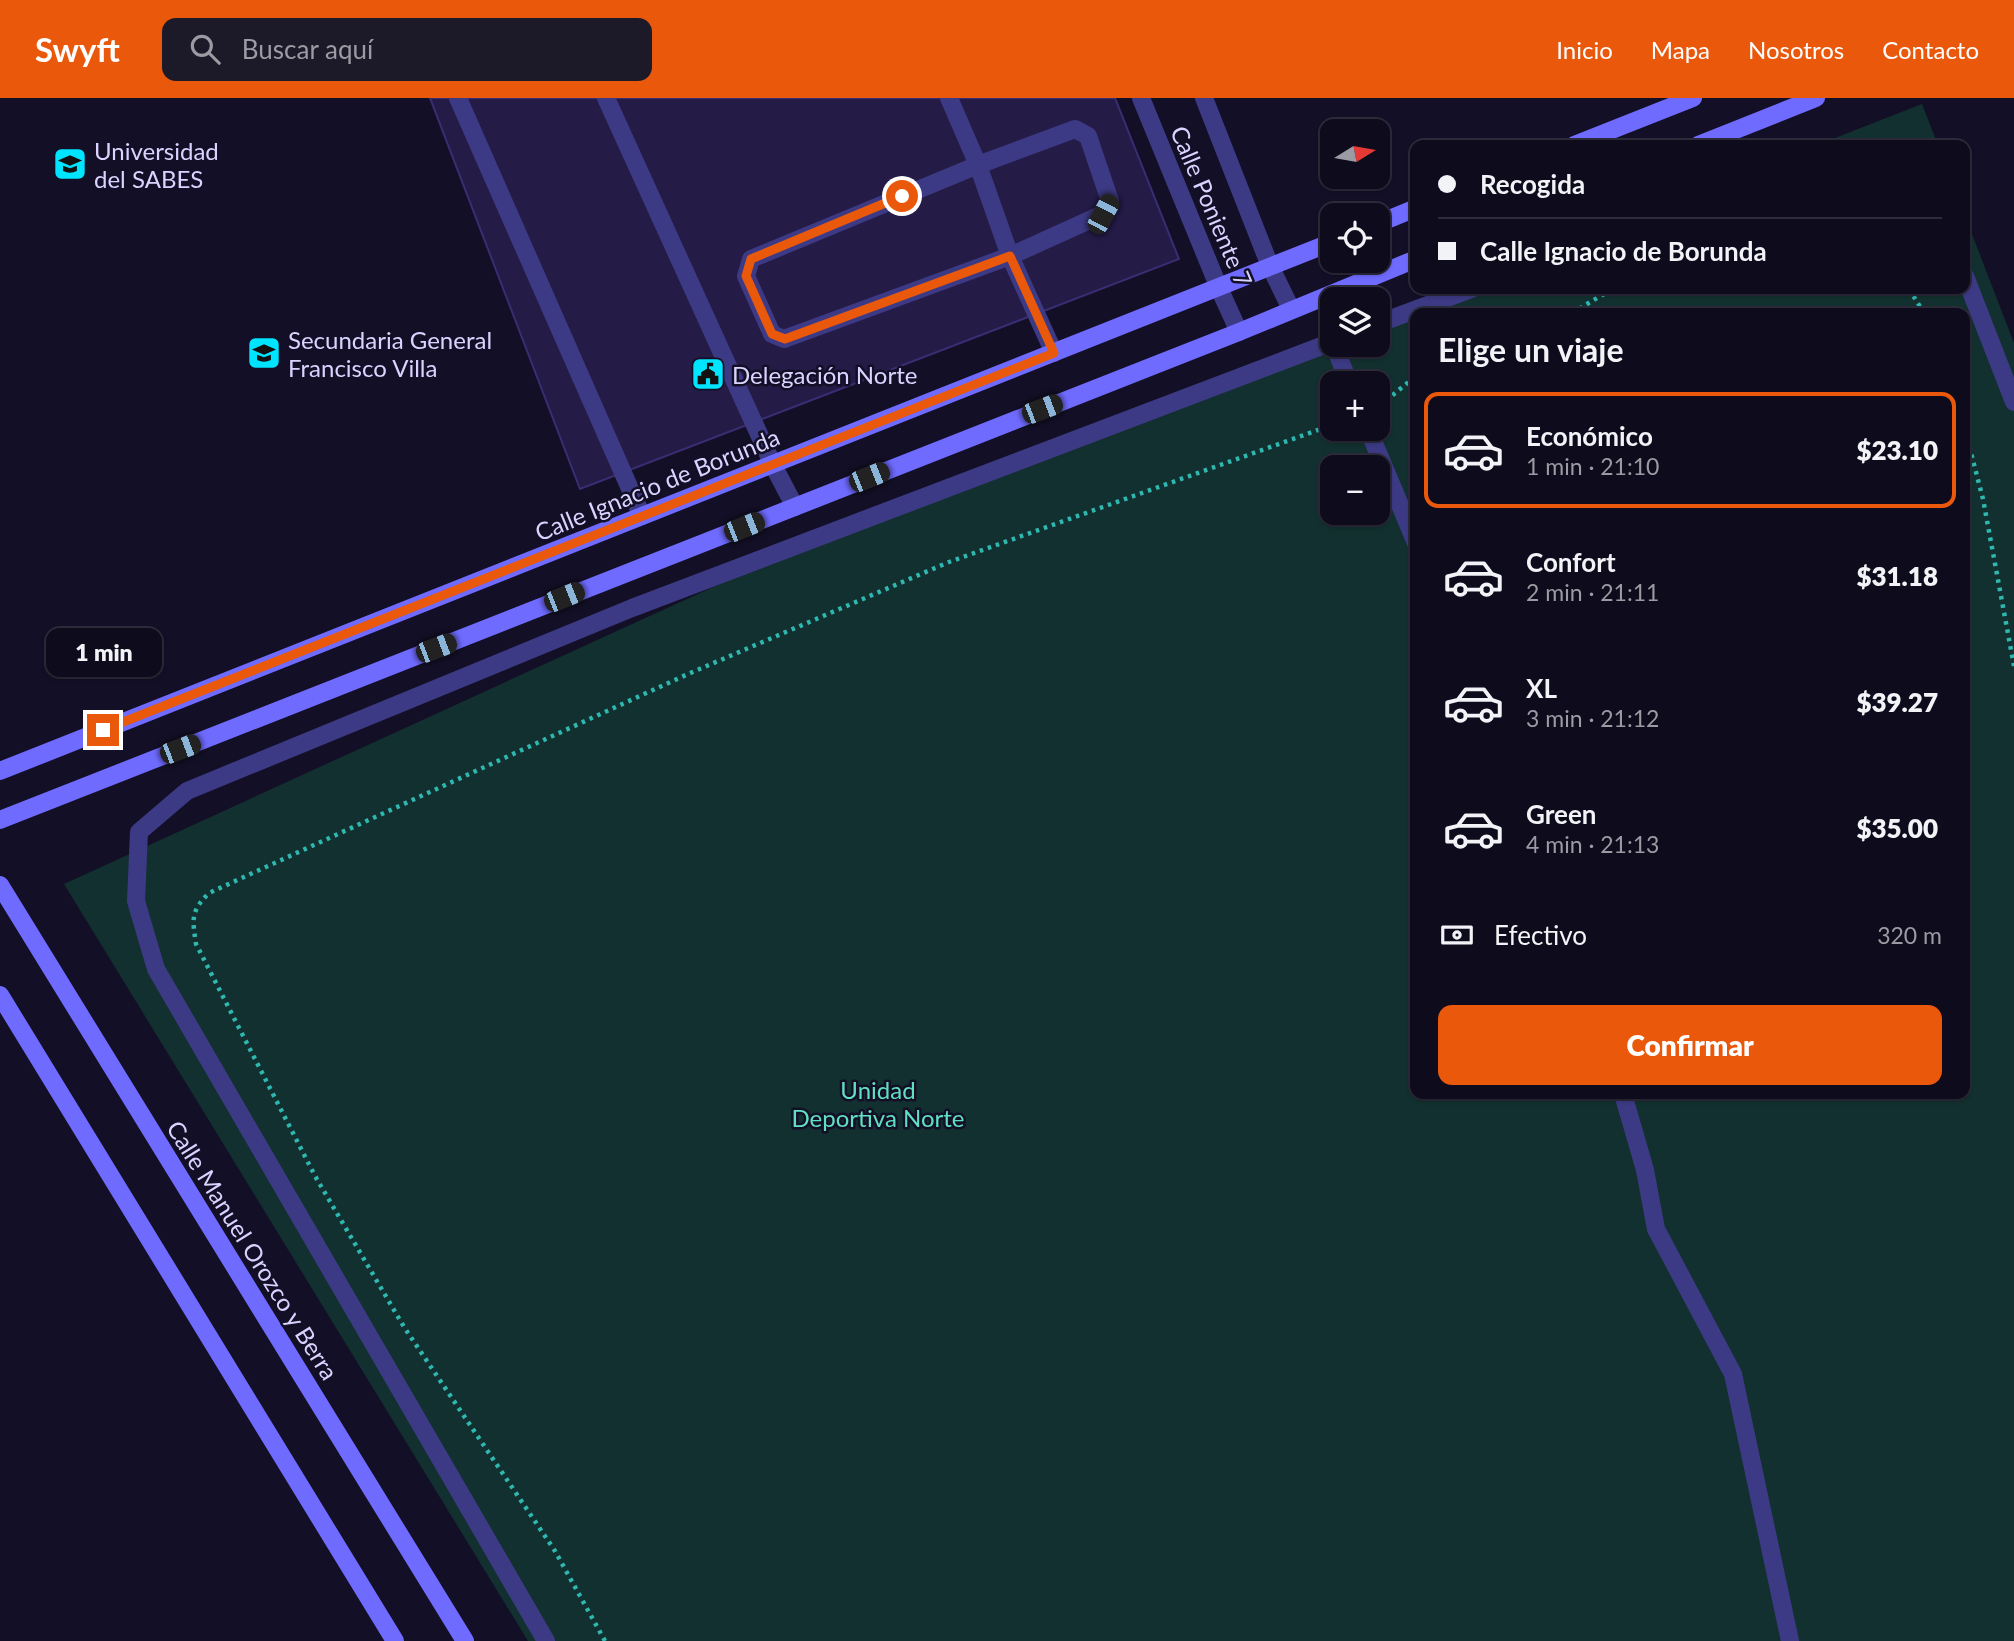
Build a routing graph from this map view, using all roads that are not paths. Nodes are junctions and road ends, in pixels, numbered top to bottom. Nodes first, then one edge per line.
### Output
1 (458, 98) edge
2 (606, 98) edge
3 (949, 98) edge
4 (1141, 98) edge
5 (1203, 98) edge
6 (1693, 98) edge
7 (1816, 98) edge
8 (1587, 140) edge
9 (1711, 140) edge
10 (978, 165) junction
11 (1410, 210) edge
12 (1390, 219) edge
13 (1320, 247) edge
14 (1010, 256) junction
15 (1410, 261) edge
16 (1270, 266) junction
17 (1219, 288) junction
18 (1970, 289) edge
19 (1458, 294) edge
20 (1420, 308) edge
21 (1291, 309) junction
22 (1410, 312) edge
23 (1390, 319) edge
24 (1239, 332) junction
25 (1320, 348) edge
26 (1054, 353) junction
27 (2014, 402) edge
28 (1373, 441) edge
29 (773, 464) junction
30 (795, 506) junction
31 (642, 516) junction
32 (1410, 529) edge
33 (0, 771) edge
34 (0, 820) edge
35 (0, 885) edge
36 (0, 995) edge
37 (1624, 1099) edge
38 (395, 1641) edge
39 (464, 1641) edge
40 (546, 1641) edge
41 (1790, 1641) edge

1 - 31 street
2 - 29 street
3 - 10 street
4 - 17 street, Calle Poniente 7
5 - 16 street, Calle Poniente 7
6 - 8 street
7 - 9 street
10 - 14 street
10 - 14 street
10 - 14 street
11 - 12 street
13 - 16 street, Calle Ignacio de Borunda
14 - 26 street
15 - 21 street
16 - 17 street, Calle Ignacio de Borunda
16 - 21 street, Calle Poniente 7
17 - 24 street, Calle Poniente 7
17 - 26 street, Calle Ignacio de Borunda
18 - 27 street
19 - 20 street
21 - 24 street
22 - 23 street
24 - 30 street
25 - 40 street
26 - 29 street, Calle Ignacio de Borunda
28 - 32 street
29 - 30 street
29 - 31 street, Calle Ignacio de Borunda
30 - 34 street
31 - 33 street, Calle Ignacio de Borunda
35 - 39 street, Calle Manuel Orozco y Berra
36 - 38 street
37 - 41 street

